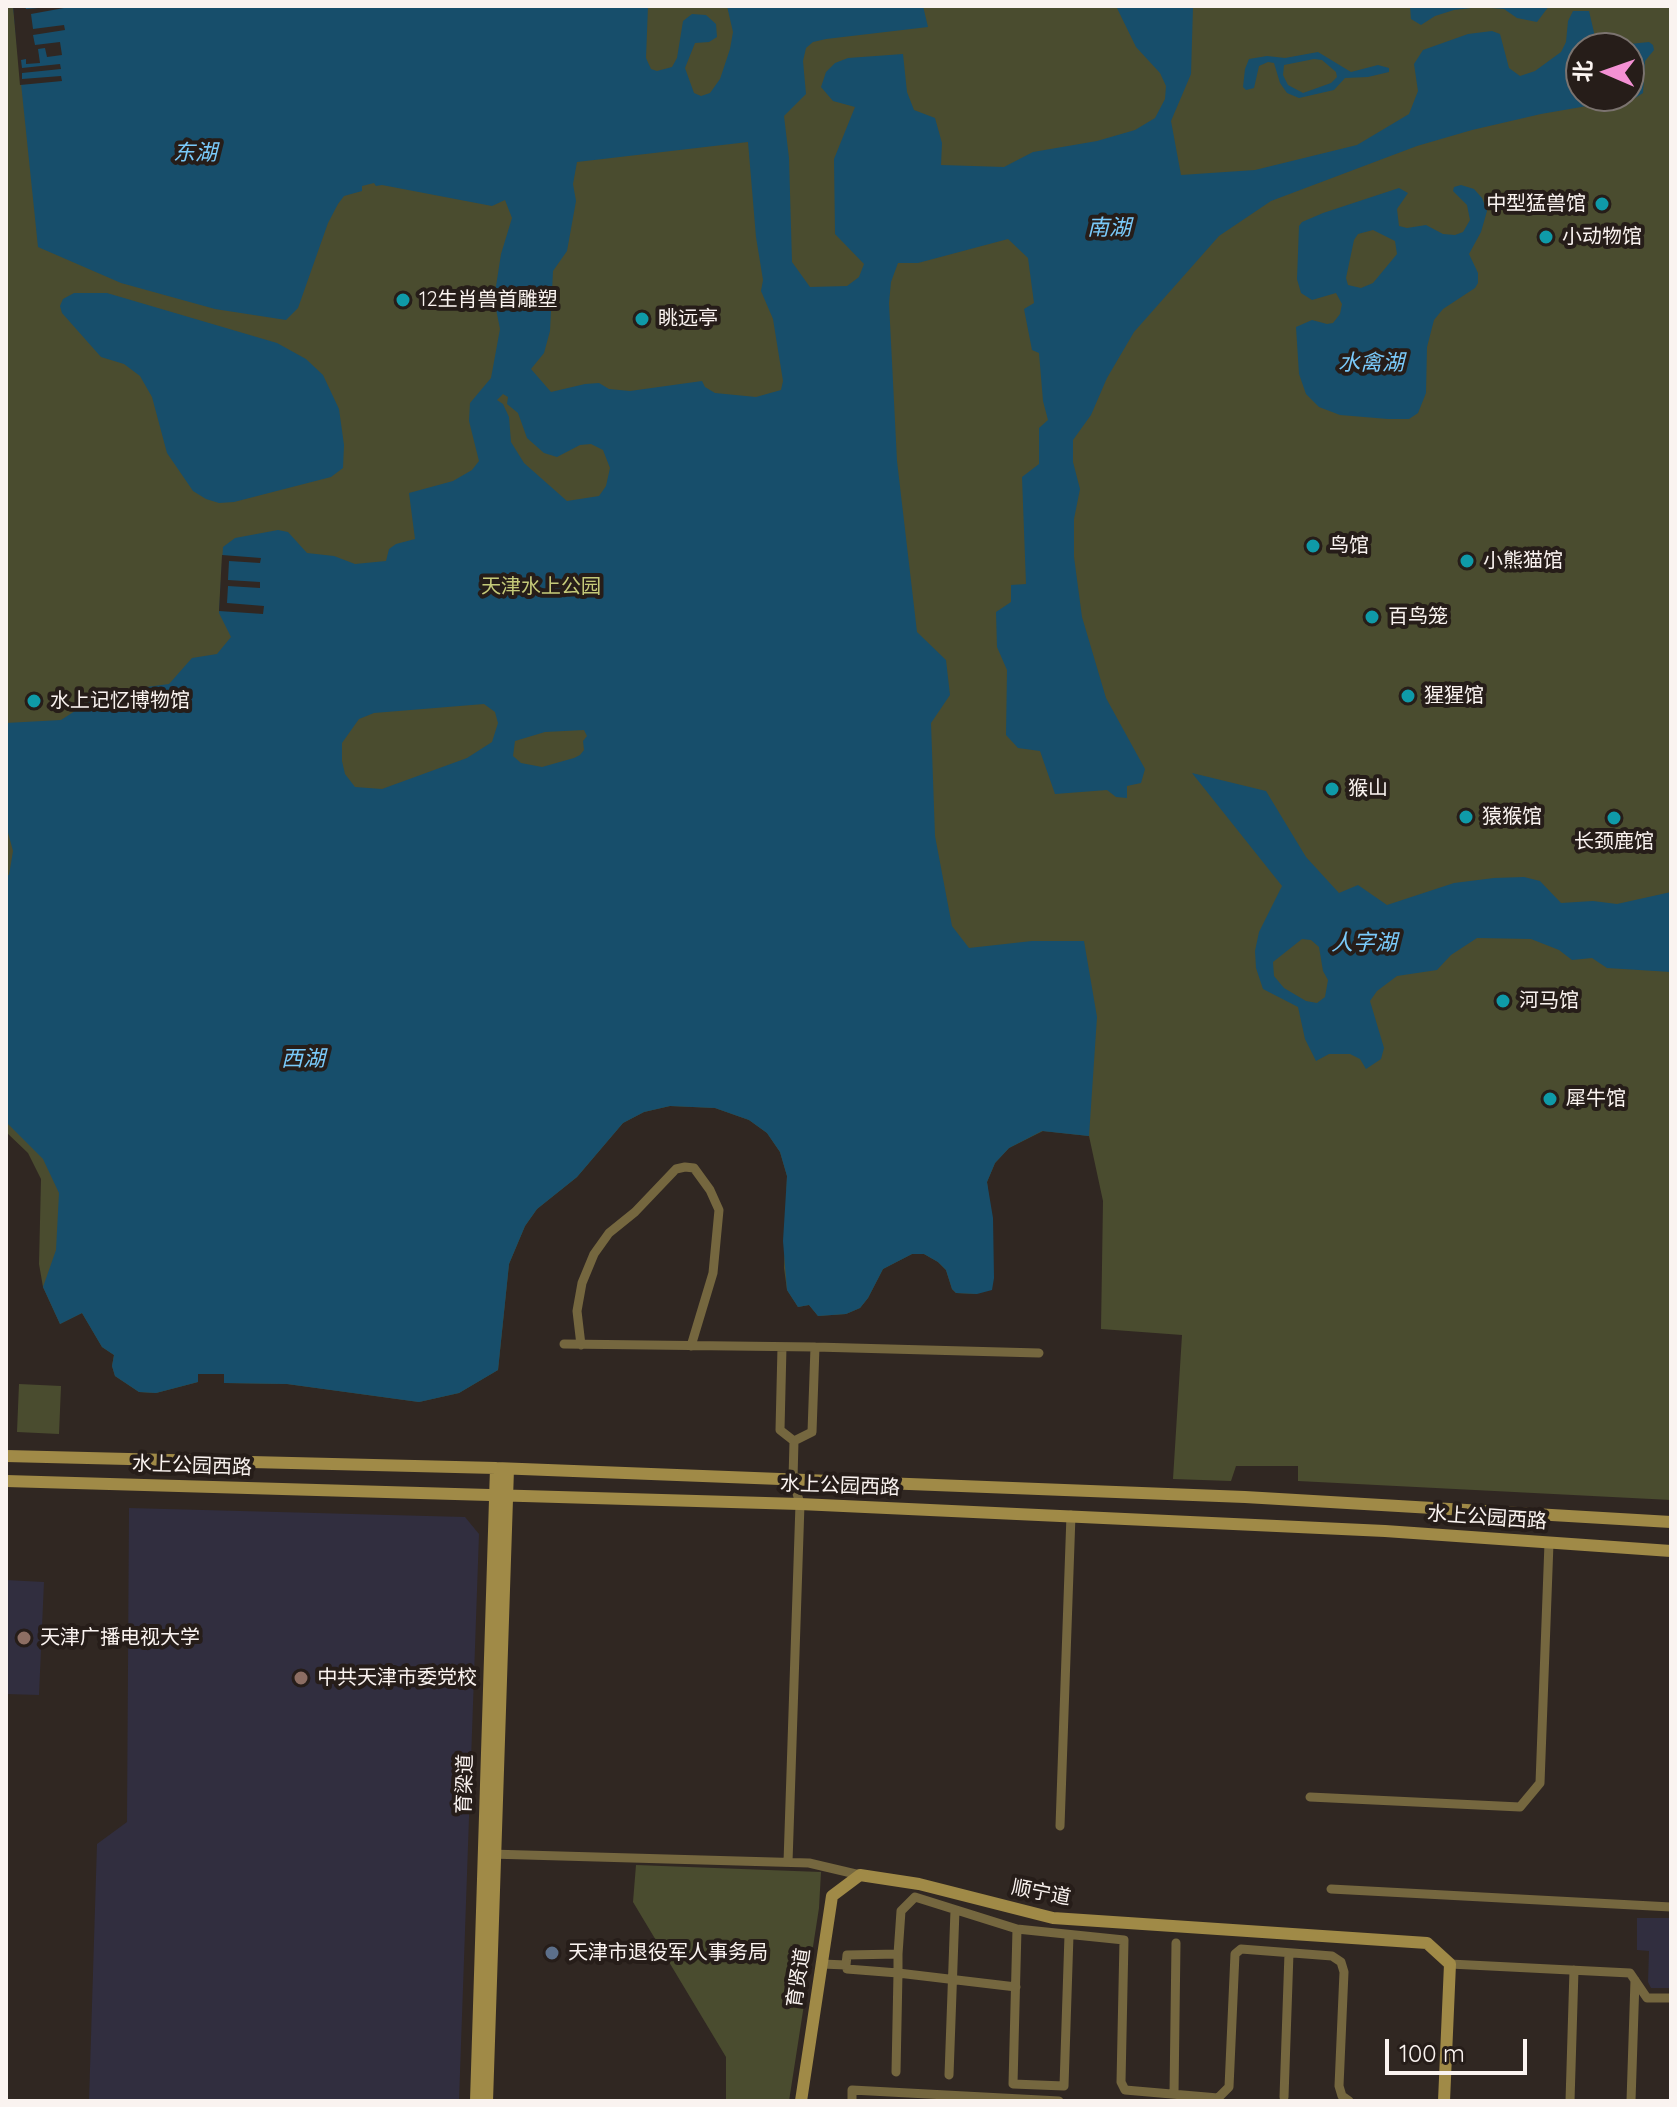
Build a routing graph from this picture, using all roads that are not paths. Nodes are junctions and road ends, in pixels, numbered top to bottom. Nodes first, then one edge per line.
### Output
1 (564, 1344) dead end
2 (581, 1345) junction
3 (691, 1346) junction
4 (782, 1347) junction
5 (815, 1347) junction
6 (1039, 1353) dead end
7 (794, 1441) junction
8 (6, 1456) edge
9 (502, 1468) junction
10 (793, 1479) junction
11 (6, 1481) edge
12 (501, 1495) junction
13 (800, 1504) junction
14 (1071, 1515) junction
15 (1671, 1522) edge
16 (1549, 1543) junction
17 (1671, 1551) edge
18 (1310, 1797) dead end
19 (1060, 1826) dead end
20 (489, 1854) junction
21 (788, 1862) junction
22 (860, 1875) junction
23 (1331, 1889) dead end
24 (1671, 1907) edge
25 (955, 1910) junction
26 (1017, 1929) junction
27 (1069, 1935) junction
28 (1176, 1943) dead end
29 (1289, 1953) junction
30 (898, 1954) junction
31 (822, 1964) junction
32 (1450, 1964) junction
33 (846, 1965) junction
34 (1574, 1970) junction
35 (898, 1973) junction
36 (952, 1980) junction
37 (1635, 1980) junction
38 (1016, 1987) junction
39 (1671, 1998) edge
40 (896, 2072) dead end
41 (949, 2075) dead end
42 (1174, 2094) junction
43 (909, 2097) edge
44 (1284, 2097) dead end
45 (974, 2099) edge
46 (476, 2101) edge
47 (487, 2101) edge
48 (801, 2101) edge
49 (852, 2101) edge
50 (1046, 2101) edge
51 (1059, 2101) edge
52 (1349, 2101) edge
53 (1444, 2101) edge
54 (1570, 2101) edge
55 (1631, 2101) edge

1 - 2 street
2 - 3 street
2 - 3 street
3 - 4 street
4 - 5 street
4 - 7 street
5 - 6 street
5 - 7 street
7 - 10 street
8 - 9 main road, 水上公园西路
9 - 10 main road, 水上公园西路
9 - 12 main road, 育梁道
10 - 13 street
10 - 15 main road, 水上公园西路
11 - 12 main road, 水上公园西路
12 - 13 main road, 水上公园西路
12 - 20 main road, 育梁道
13 - 14 main road, 水上公园西路
13 - 21 street
14 - 16 main road, 水上公园西路
14 - 19 street
16 - 17 main road, 水上公园西路
16 - 18 street
20 - 21 street, 顺宁道
20 - 46 main road, 育梁道
20 - 47 main road
21 - 22 street, 顺宁道
22 - 31 main road, 育贤道
22 - 32 main road, 顺宁道
23 - 24 street
25 - 26 street
25 - 30 street
25 - 36 street
26 - 27 street
26 - 38 street
27 - 38 street
27 - 42 street
28 - 42 street
29 - 42 street
29 - 44 street
29 - 52 street
30 - 33 street
30 - 35 street
31 - 33 street
31 - 48 main road, 育贤道
32 - 34 street
32 - 53 main road
33 - 35 street
34 - 37 street
34 - 54 street
35 - 36 street
35 - 40 street
36 - 38 street
36 - 41 street
37 - 39 street
37 - 55 street
43 - 45 street
43 - 49 street
45 - 50 street
50 - 51 street

